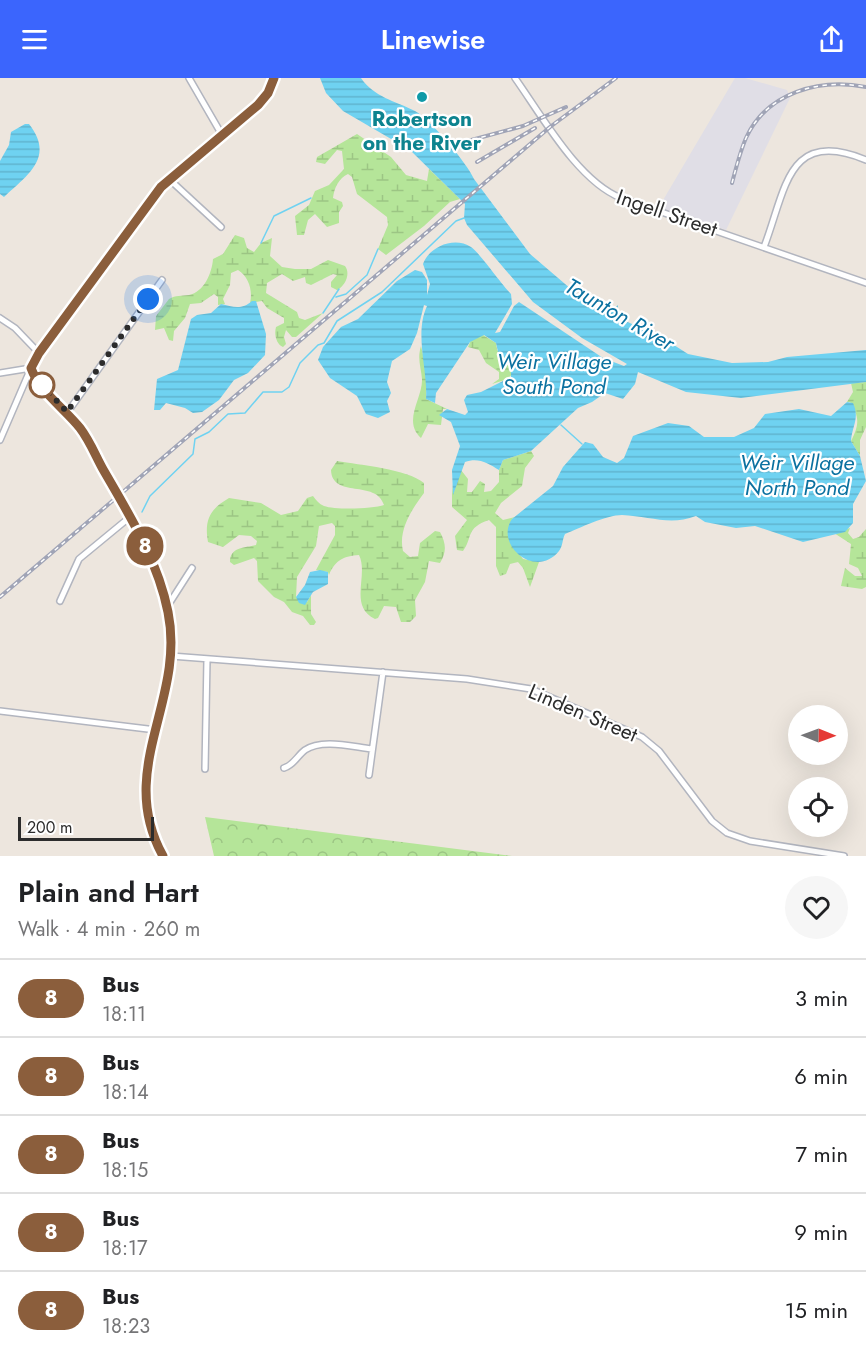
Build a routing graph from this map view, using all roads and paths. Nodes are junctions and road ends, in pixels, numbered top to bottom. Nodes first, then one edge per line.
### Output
1 (189, 78) edge
2 (274, 78) edge
3 (515, 78) edge
4 (222, 135) junction
5 (866, 160) edge
6 (169, 179) junction
7 (221, 227) dead end
8 (764, 248) junction
9 (162, 280) dead end
10 (866, 283) edge
11 (0, 318) edge
12 (39, 353) junction
13 (31, 368) junction
14 (0, 373) edge
15 (67, 412) junction
16 (0, 440) edge
17 (130, 517) junction
18 (192, 568) dead end
19 (60, 601) dead end
20 (167, 607) junction
21 (171, 656) junction
22 (207, 659) junction
23 (383, 672) junction
24 (0, 711) edge
25 (156, 730) junction
26 (372, 749) junction
27 (284, 768) dead end
28 (205, 769) dead end
29 (369, 775) dead end
30 (163, 856) edge
31 (844, 856) edge

1 - 4 street
2 - 4 main road
3 - 8 street, Ingell Street
4 - 6 main road
5 - 8 street
6 - 7 street
6 - 12 main road
8 - 10 street, Ingell Street
9 - 15 street
11 - 12 street
12 - 13 main road
13 - 14 street
13 - 15 main road
13 - 16 street
15 - 17 main road
17 - 19 street
17 - 20 main road
18 - 20 street
20 - 21 main road
21 - 22 street, Linden Street
21 - 25 main road
22 - 23 street, Linden Street
22 - 28 street
23 - 26 street
23 - 31 street, Linden Street
24 - 25 street
25 - 30 main road
26 - 27 street
26 - 29 street

